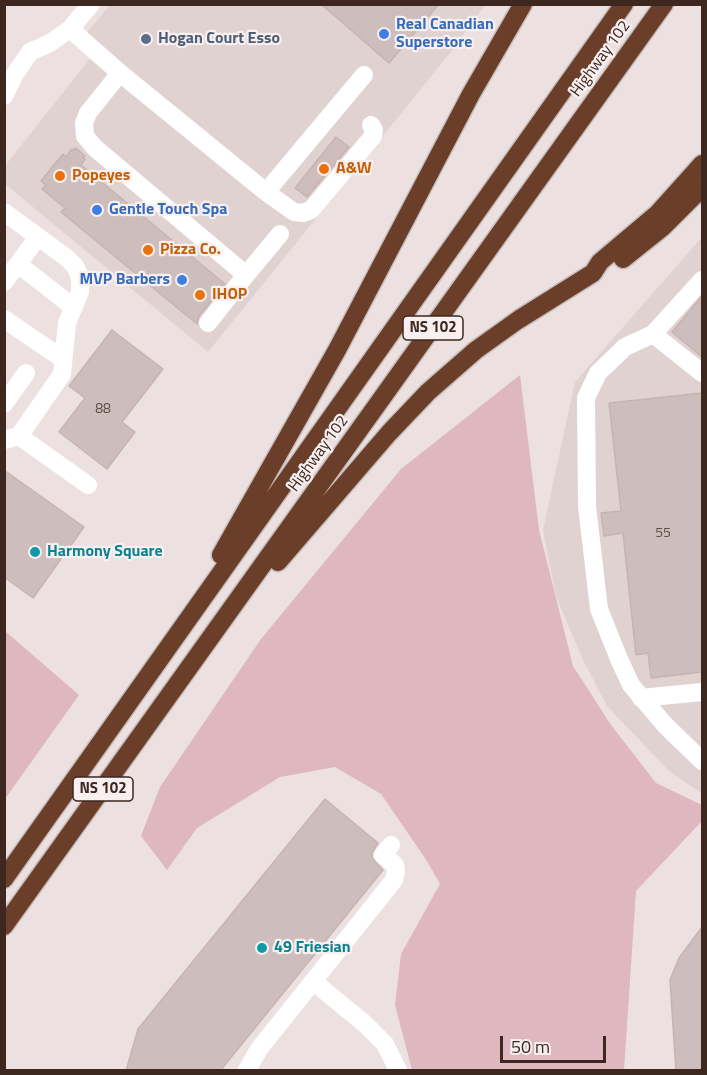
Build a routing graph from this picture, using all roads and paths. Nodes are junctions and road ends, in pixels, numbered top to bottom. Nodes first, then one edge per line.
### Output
1 (91, 4) edge
2 (523, 4) edge
3 (624, 4) edge
4 (664, 4) edge
5 (70, 30) junction
6 (120, 73) junction
7 (364, 75) dead end
8 (4, 96) edge
9 (371, 125) dead end
10 (702, 164) edge
11 (702, 188) edge
12 (270, 196) junction
13 (4, 212) edge
14 (280, 234) dead end
15 (38, 237) junction
16 (18, 264) junction
17 (593, 273) junction
18 (246, 275) junction
19 (702, 280) edge
20 (4, 282) edge
21 (73, 307) junction
22 (4, 319) edge
23 (208, 323) dead end
24 (653, 334) junction
25 (63, 359) junction
26 (26, 373) dead end
27 (702, 373) edge
28 (4, 404) edge
29 (12, 438) edge
30 (88, 485) dead end
31 (178, 634) junction
32 (201, 652) junction
33 (702, 692) edge
34 (641, 698) junction
35 (702, 761) edge
36 (391, 845) dead end
37 (4, 879) edge
38 (4, 926) edge
39 (314, 982) junction
40 (247, 1071) edge
41 (398, 1071) edge

1 - 5 street
2 - 31 highway
3 - 31 highway, Highway 102 / NS 102
4 - 32 highway, Highway 102 / NS 102
5 - 6 street
5 - 8 street
6 - 12 street
6 - 18 street
7 - 12 street
9 - 12 street
10 - 17 highway
11 - 17 highway
13 - 15 street
14 - 18 street
15 - 16 street
15 - 21 street
16 - 20 street
16 - 21 street
17 - 32 highway
18 - 23 street
19 - 24 street
21 - 25 street
22 - 25 street
24 - 27 street
24 - 34 street
25 - 29 street
26 - 28 street
29 - 30 street
31 - 37 highway, Highway 102 / NS 102
32 - 38 highway, Highway 102 / NS 102
33 - 34 street
34 - 35 street
36 - 39 street
39 - 40 street
39 - 41 street

